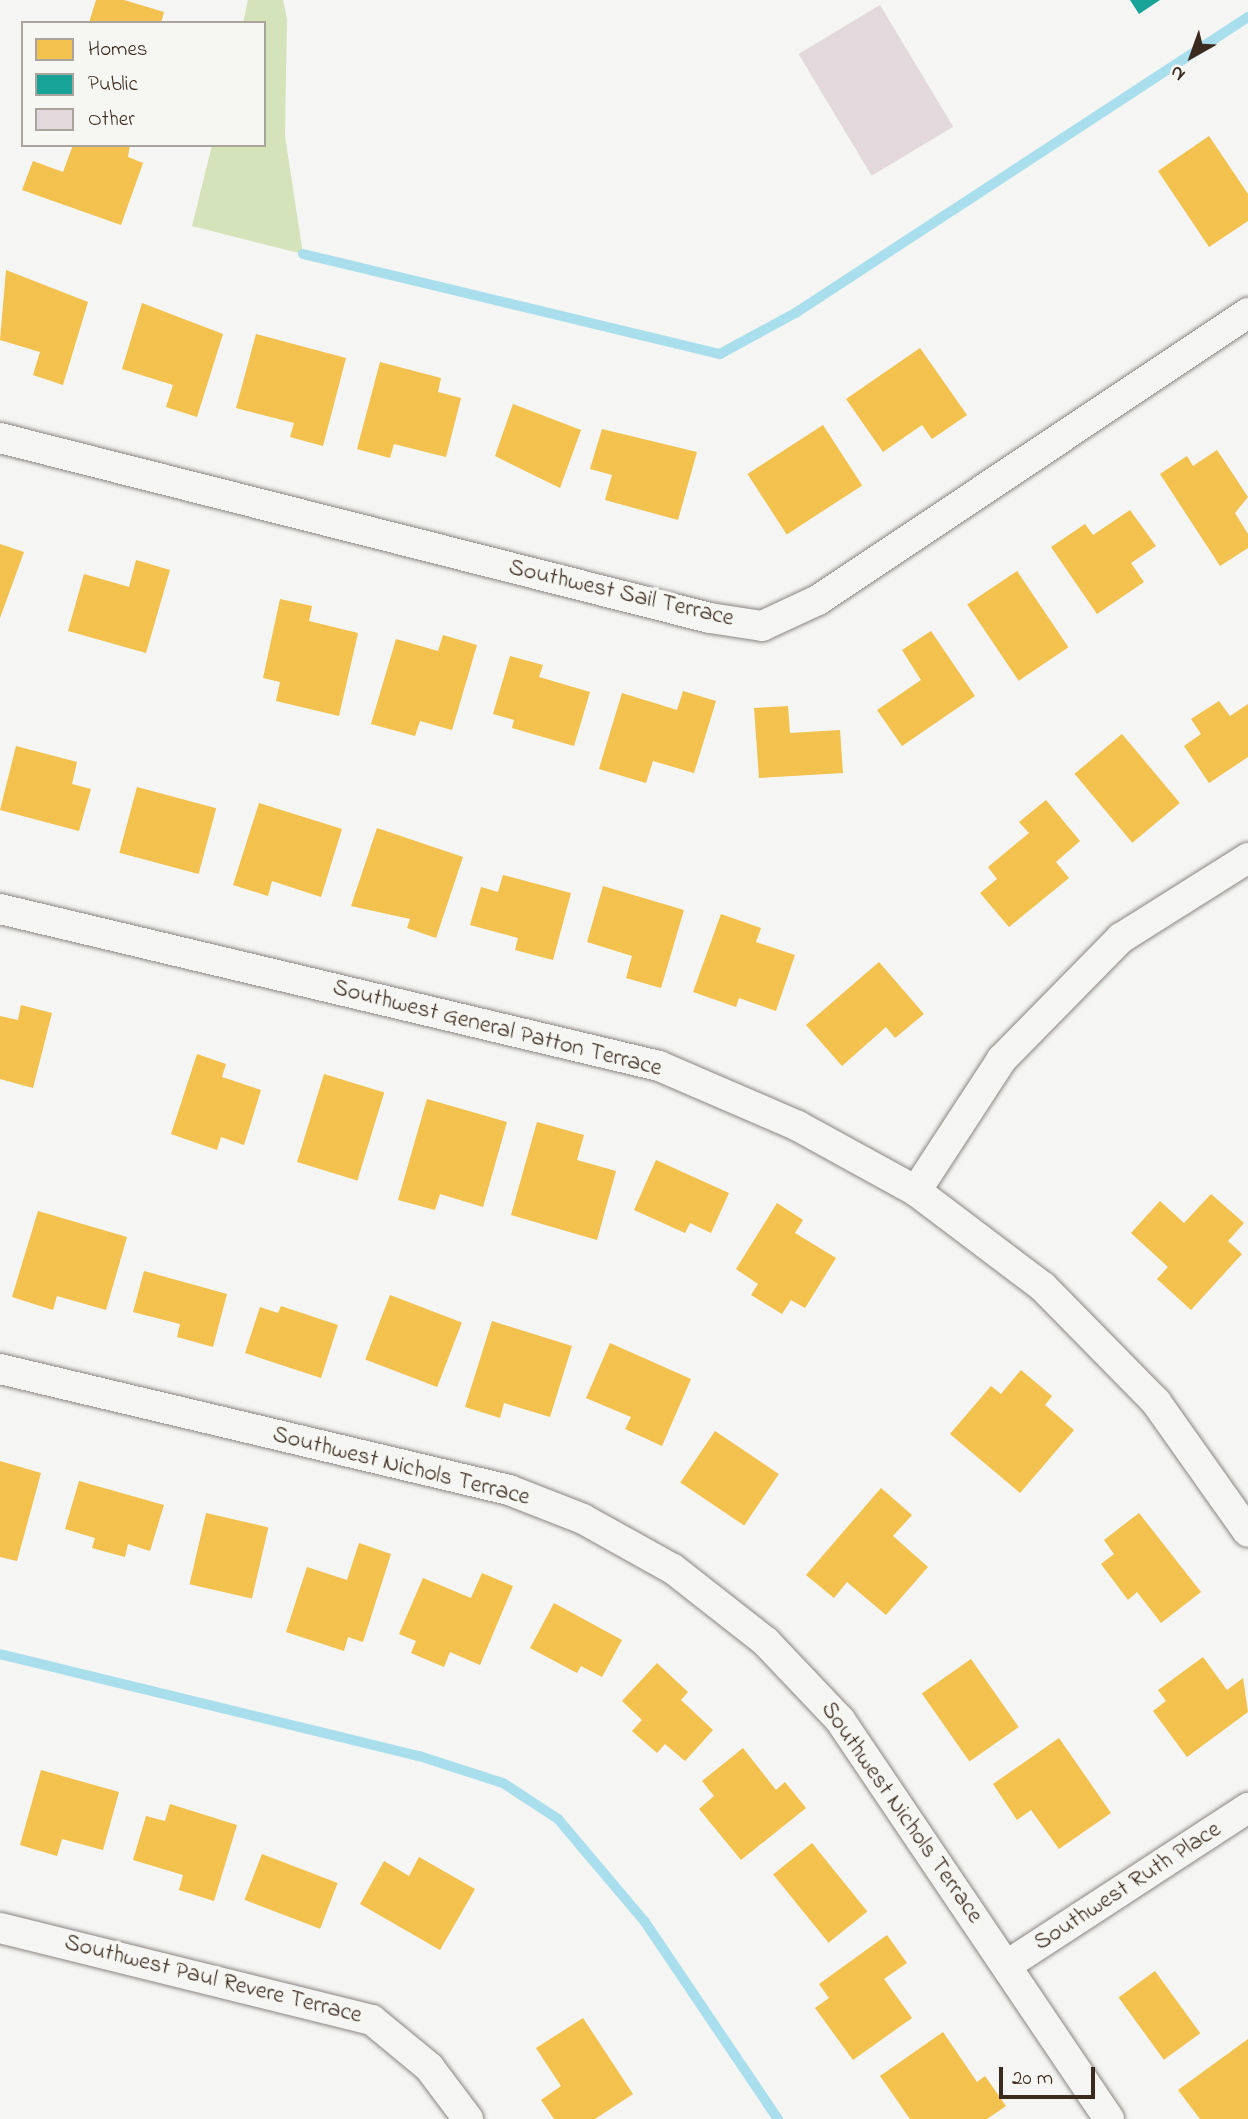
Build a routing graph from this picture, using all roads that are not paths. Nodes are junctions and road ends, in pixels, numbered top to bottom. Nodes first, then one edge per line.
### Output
1 (1248, 313) edge
2 (0, 438) edge
3 (1248, 858) edge
4 (0, 909) edge
5 (916, 1191) junction
6 (0, 1369) edge
7 (1248, 1532) edge
8 (1248, 1808) edge
9 (0, 1928) edge
10 (1007, 1965) junction
11 (468, 2119) edge
12 (1109, 2119) edge

1 - 2 street, Southwest Sail Terrace
3 - 5 street
4 - 5 street, Southwest General Patton Terrace
5 - 7 street, Southwest General Patton Terrace
6 - 10 street, Southwest Nichols Terrace
8 - 10 street, Southwest Ruth Place
9 - 11 street, Southwest Paul Revere Terrace
10 - 12 street, Southwest Nichols Terrace

